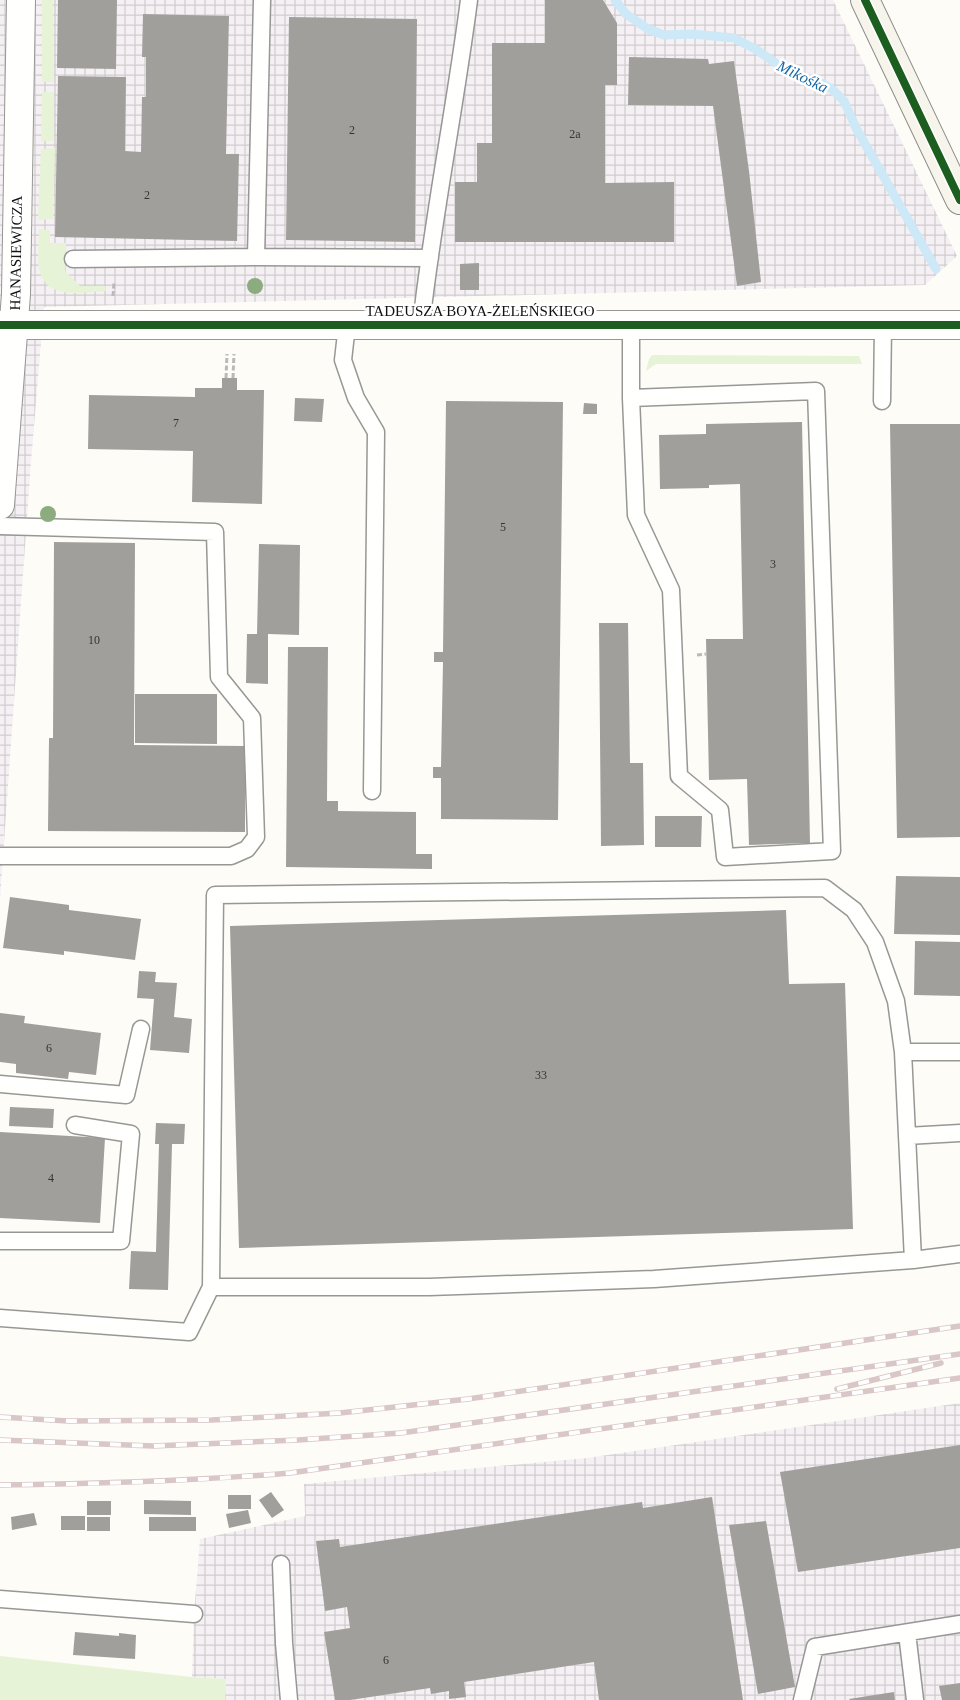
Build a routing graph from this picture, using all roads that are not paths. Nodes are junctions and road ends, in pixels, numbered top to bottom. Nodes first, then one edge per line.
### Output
1 (21, 0) edge
2 (262, 0) edge
3 (469, 0) edge
4 (865, 0) edge
5 (960, 200) edge
6 (256, 257) junction
7 (430, 258) junction
8 (73, 259) dead end
9 (7, 325) edge
10 (346, 325) junction
11 (421, 325) junction
12 (631, 325) junction
13 (960, 325) edge
14 (883, 326) junction
15 (631, 398) junction
16 (882, 401) dead end
17 (0, 505) edge
18 (0, 526) edge
19 (372, 791) dead end
20 (0, 856) edge
21 (141, 1029) dead end
22 (903, 1052) junction
23 (960, 1052) edge
24 (0, 1084) edge
25 (75, 1125) dead end
26 (960, 1133) edge
27 (907, 1136) junction
28 (0, 1241) edge
29 (960, 1254) edge
30 (913, 1260) junction
31 (211, 1287) junction
32 (0, 1318) edge
33 (281, 1564) dead end
34 (0, 1599) edge
35 (194, 1614) dead end
36 (960, 1624) edge
37 (907, 1633) junction
38 (290, 1700) edge
39 (802, 1700) edge
40 (915, 1700) edge

1 - 9 street, HANASIEWICZA
2 - 6 lane
3 - 7 lane
4 - 5 street
6 - 7 lane
6 - 8 lane
7 - 11 lane
9 - 10 street, TADEUSZA BOYA-ŻELEŃSKIEGO
9 - 17 street, HANASIEWICZA
10 - 11 street, TADEUSZA BOYA-ŻELEŃSKIEGO
10 - 19 lane
11 - 12 street, TADEUSZA BOYA-ŻELEŃSKIEGO
12 - 14 street, TADEUSZA BOYA-ŻELEŃSKIEGO
12 - 15 lane
13 - 14 street, TADEUSZA BOYA-ŻELEŃSKIEGO
14 - 16 lane
15 - 15 lane
18 - 20 lane
21 - 24 lane
22 - 23 lane
22 - 27 lane
22 - 31 lane
25 - 28 lane
26 - 27 lane
27 - 30 lane
29 - 30 lane
30 - 31 lane
31 - 32 lane
33 - 38 lane
34 - 35 lane
36 - 37 lane
37 - 39 lane
37 - 40 lane

